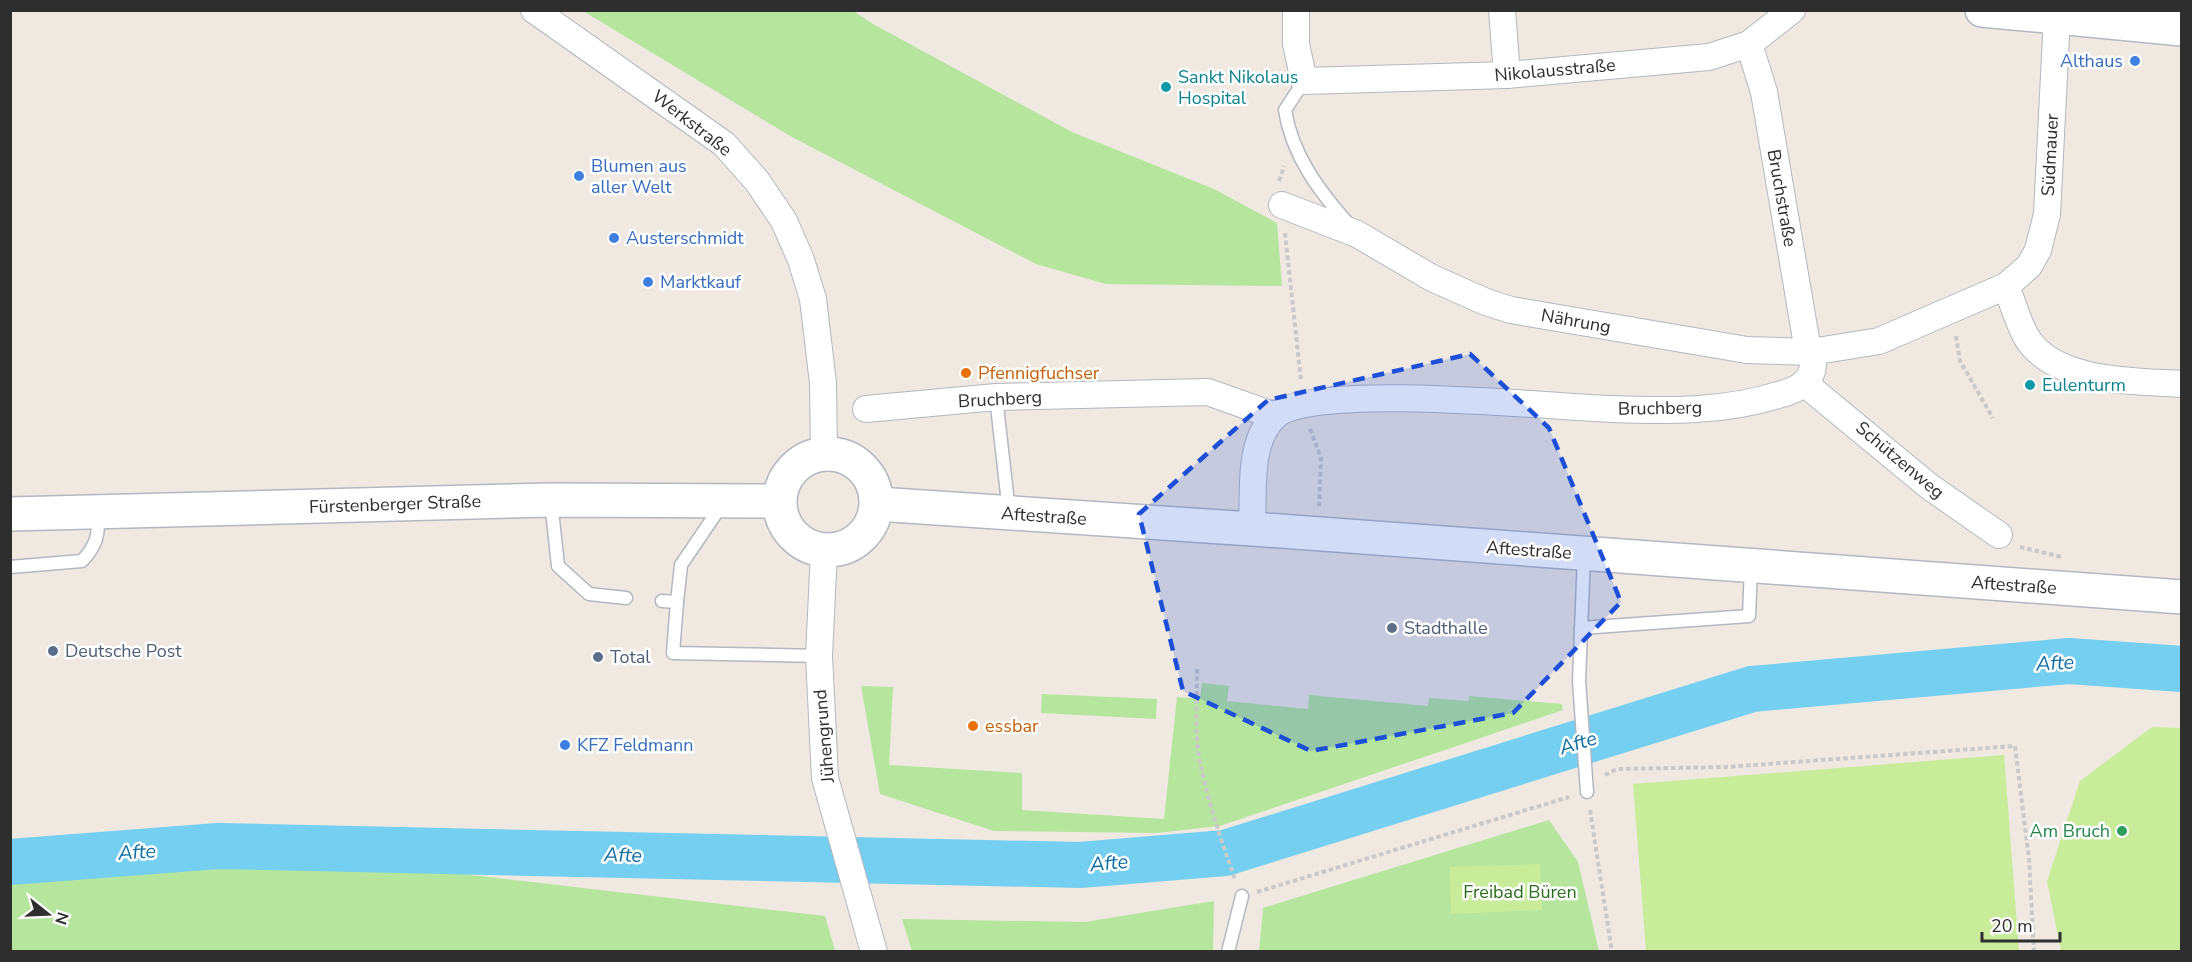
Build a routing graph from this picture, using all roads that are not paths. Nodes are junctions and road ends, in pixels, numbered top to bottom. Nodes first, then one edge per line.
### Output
1 (534, 10) edge
2 (1296, 10) edge
3 (1502, 10) edge
4 (1792, 10) edge
5 (1982, 10) edge
6 (2054, 14) edge
7 (2181, 29) edge
8 (1749, 44) junction
9 (1508, 75) junction
10 (1304, 81) junction
11 (1282, 205) dead end
12 (1357, 234) junction
13 (2006, 286) junction
14 (1811, 352) junction
15 (1804, 383) junction
16 (2181, 384) edge
17 (996, 397) junction
18 (866, 409) dead end
19 (1275, 416) junction
20 (824, 454) junction
21 (551, 500) junction
22 (724, 501) junction
23 (780, 501) junction
24 (877, 504) junction
25 (97, 512) junction
26 (10, 514) edge
27 (1010, 514) junction
28 (1252, 529) junction
29 (1999, 535) dead end
30 (824, 551) junction
31 (1584, 554) junction
32 (10, 567) edge
33 (1751, 567) junction
34 (2181, 597) edge
35 (626, 598) dead end
36 (662, 601) dead end
37 (676, 602) junction
38 (1581, 628) junction
39 (819, 656) junction
40 (1587, 781) road end
41 (1242, 896) road end
42 (874, 951) edge
43 (1228, 951) edge

1 - 20 street, Werkstraße
2 - 10 street
3 - 9 street
4 - 8 street, Nikolausstraße
5 - 6 main road
6 - 7 main road
6 - 13 street, Südmauer
8 - 9 street, Nikolausstraße
8 - 14 street, Bruchstraße
9 - 10 street, Nikolausstraße
10 - 12 lane, Nährung
11 - 12 street, Nährung
12 - 14 street, Nährung
13 - 14 street
13 - 16 street
14 - 15 street
15 - 19 street, Bruchberg
15 - 29 street, Schützenweg
17 - 18 street, Bruchberg
17 - 19 street, Bruchberg
17 - 27 lane
19 - 28 street
20 - 23 main road
20 - 24 main road
21 - 22 main road, Fürstenberger Straße
21 - 25 main road, Fürstenberger Straße
21 - 35 lane
22 - 23 main road, Fürstenberger Straße
22 - 37 lane
23 - 30 main road
24 - 27 main road, Aftestraße
24 - 30 main road
25 - 26 main road, Fürstenberger Straße
25 - 32 lane
27 - 28 main road, Aftestraße
28 - 31 main road, Aftestraße
30 - 39 street, Jühengrund
31 - 33 main road, Aftestraße
31 - 38 lane
33 - 34 main road, Aftestraße
33 - 38 lane
36 - 37 lane
37 - 39 lane
38 - 40 lane
39 - 42 street, Jühengrund
41 - 43 lane

